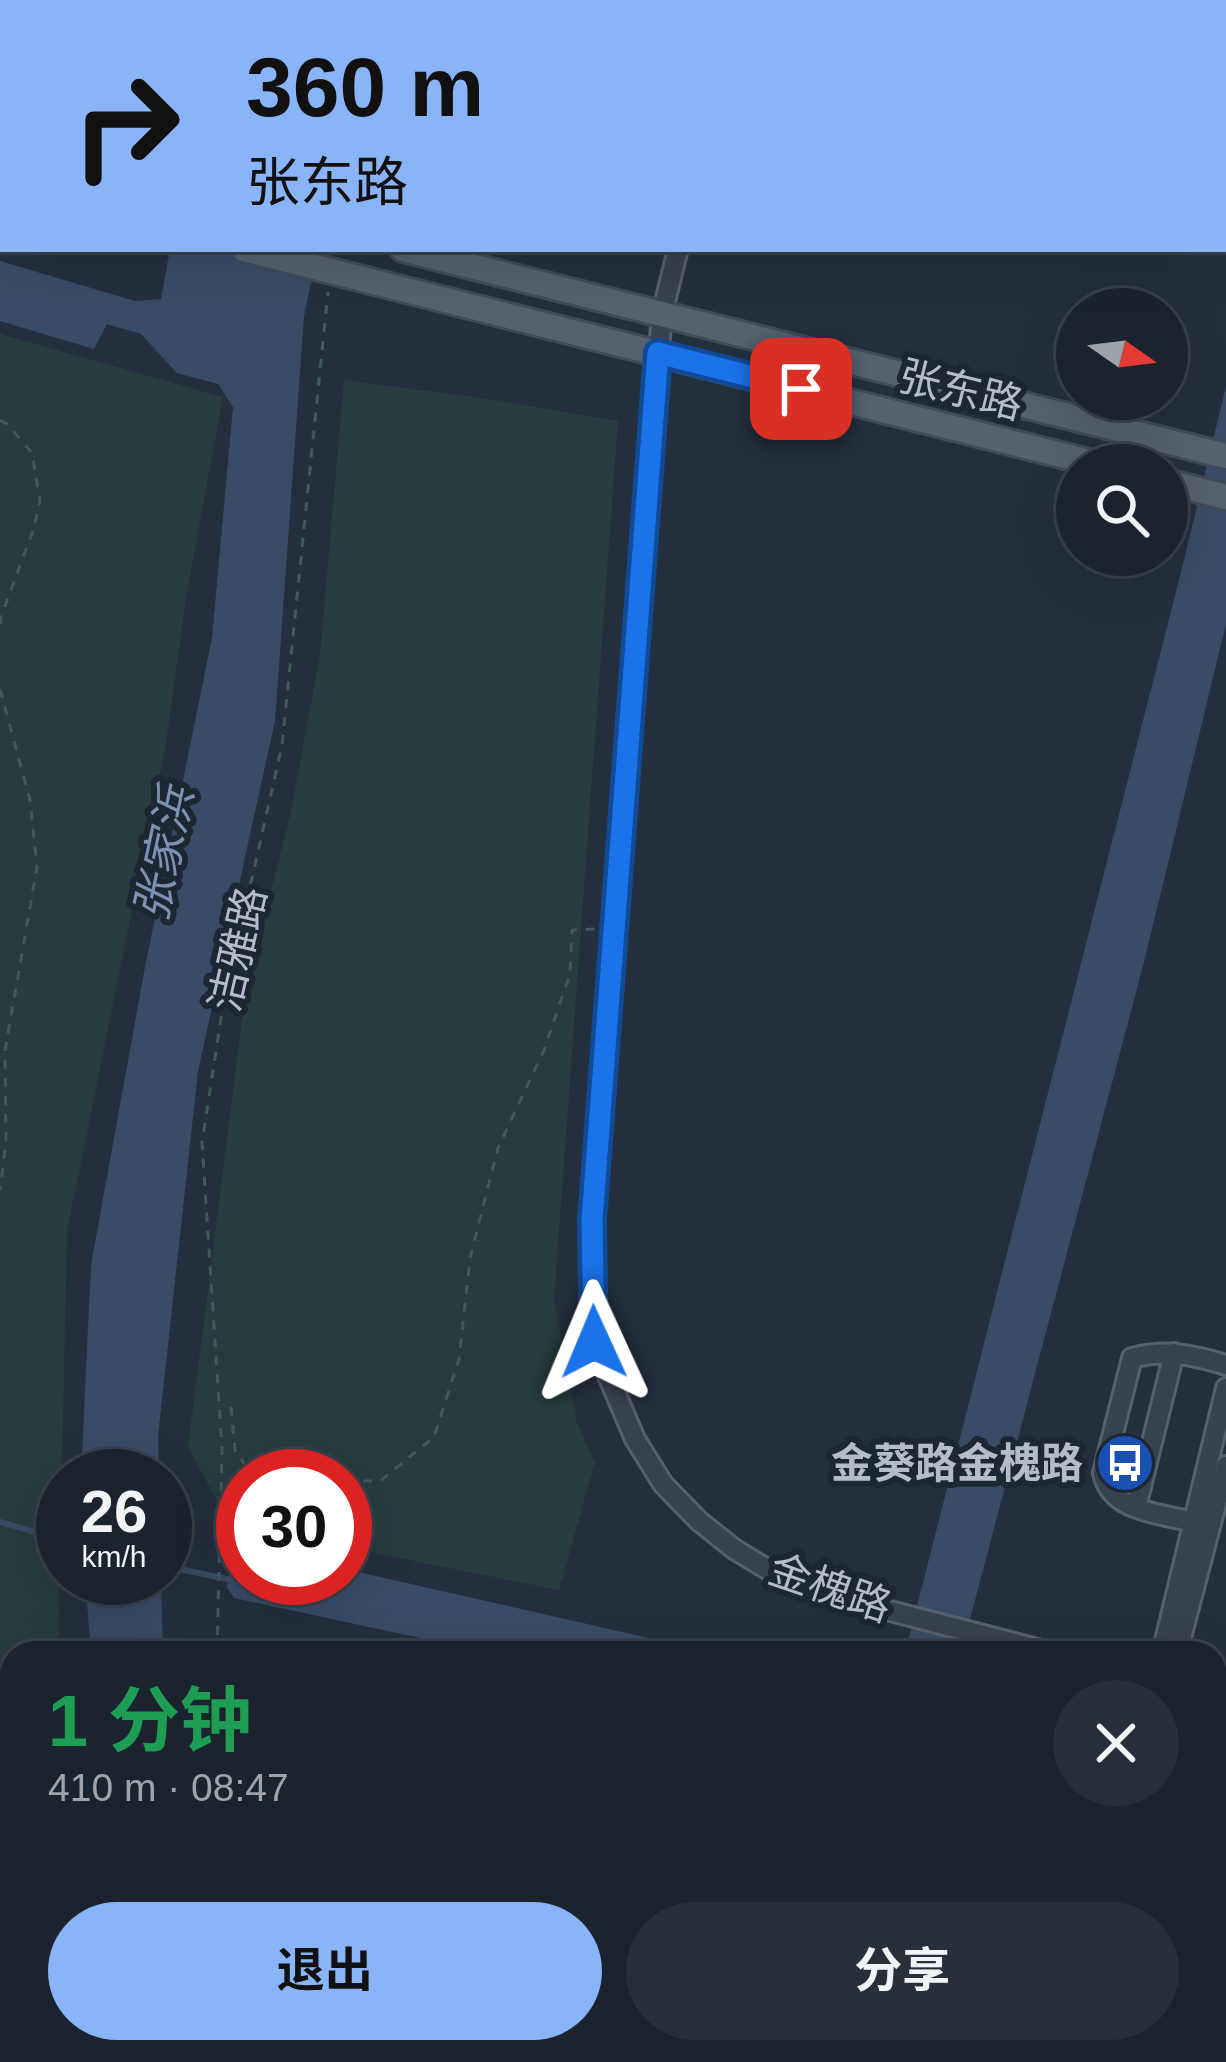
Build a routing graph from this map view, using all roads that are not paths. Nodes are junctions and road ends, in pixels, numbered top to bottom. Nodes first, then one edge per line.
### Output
1 (256, 252) edge
2 (415, 252) edge
3 (677, 252) edge
4 (662, 314) junction
5 (658, 353) junction
6 (1056, 454) edge
7 (1226, 456) edge
8 (1188, 487) edge
9 (1226, 496) edge
10 (1174, 1354) junction
11 (1226, 1365) edge
12 (1226, 1388) edge
13 (1226, 1466) edge
14 (1136, 1507) junction
15 (1193, 1522) junction
16 (1007, 1641) edge
17 (1165, 1641) edge
18 (1181, 1641) edge

1 - 5 main road, 张东路, bridge
2 - 4 main road, 张东路
3 - 4 street, 金槐路
4 - 5 street, 金槐路
4 - 7 main road, 张东路
5 - 6 main road, 张东路
5 - 16 street, 金槐路
8 - 9 main road
10 - 11 street
10 - 14 street
10 - 14 street
12 - 15 street
13 - 18 street
14 - 15 street
15 - 17 street

